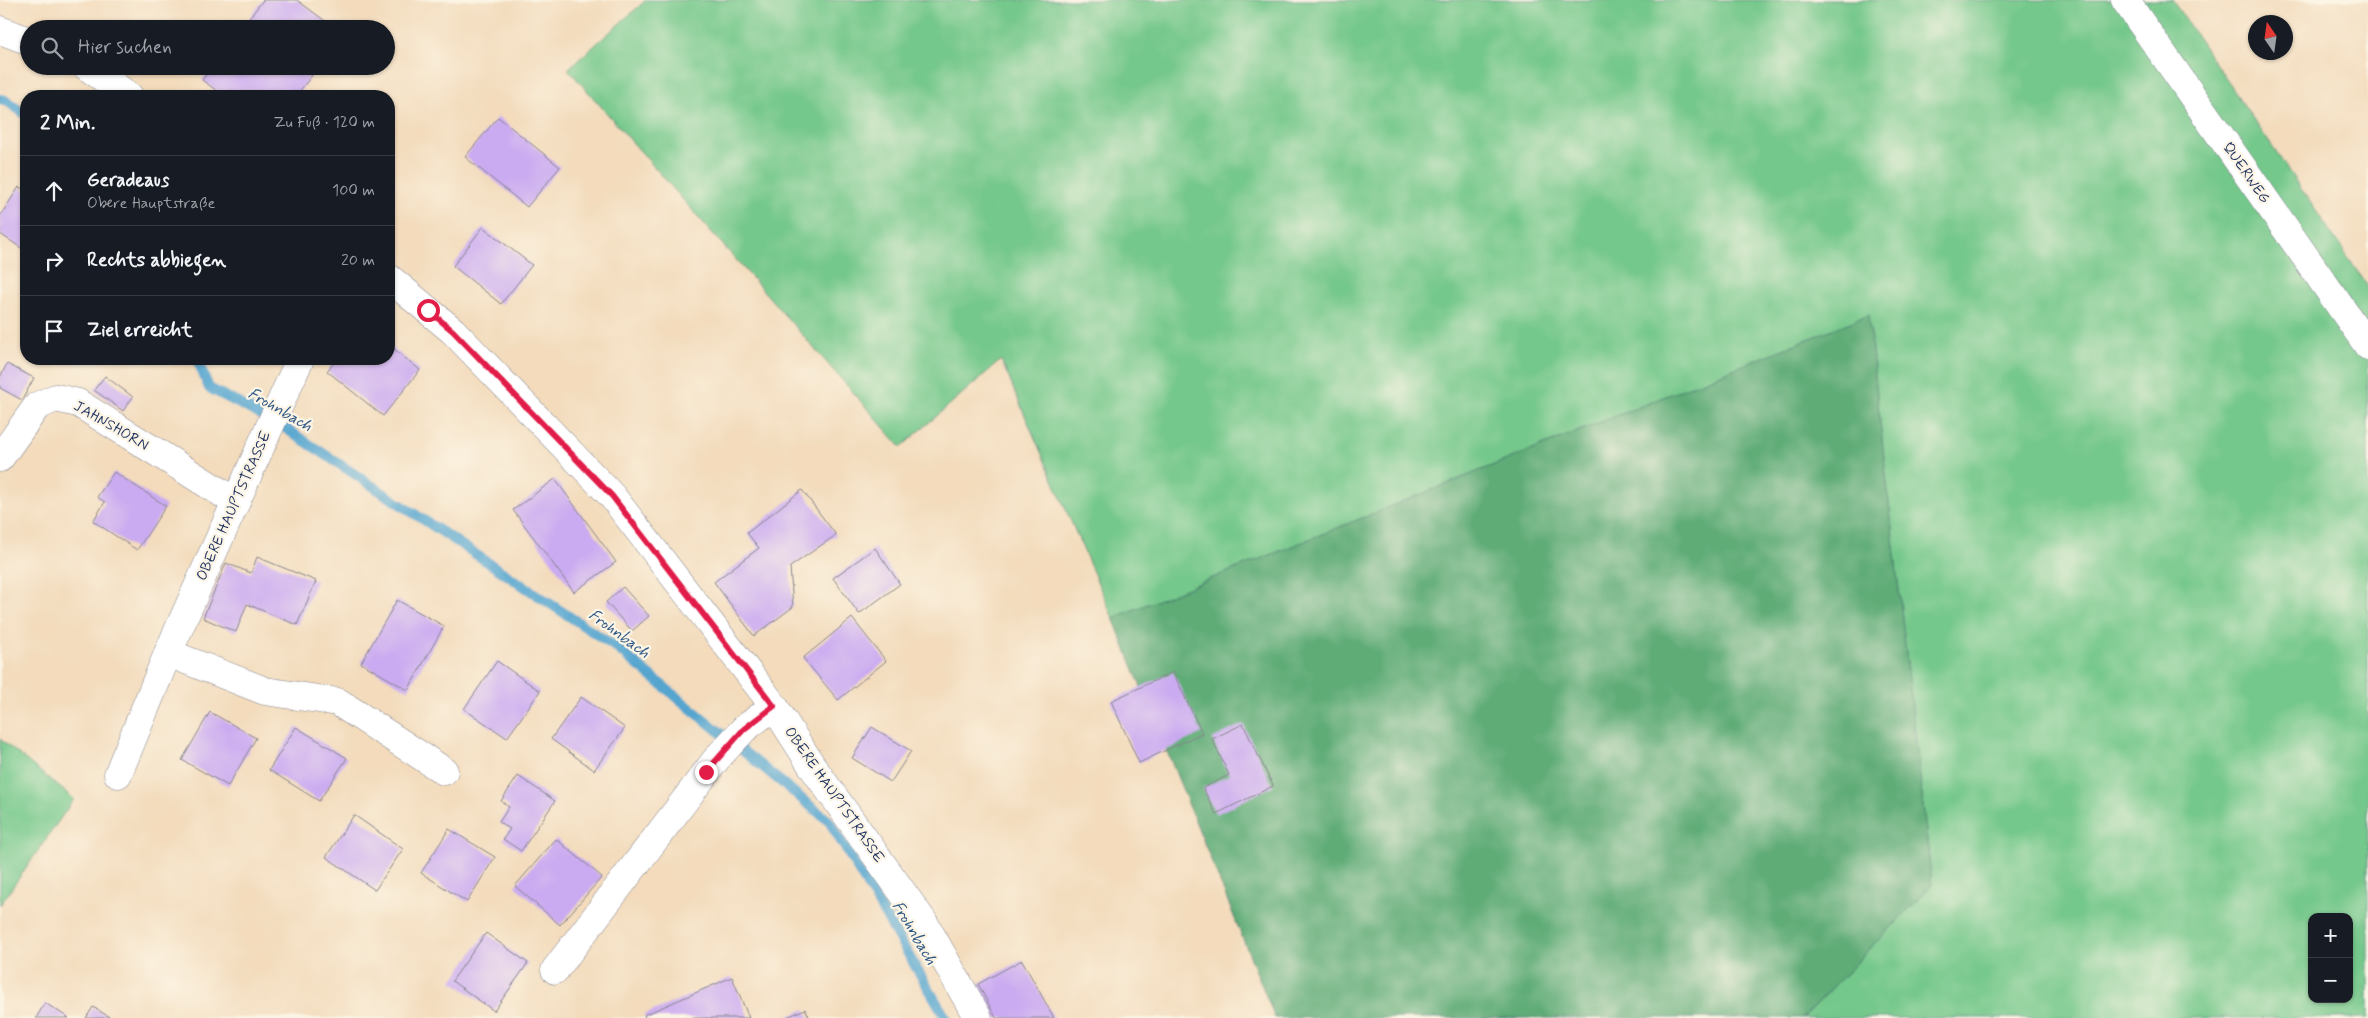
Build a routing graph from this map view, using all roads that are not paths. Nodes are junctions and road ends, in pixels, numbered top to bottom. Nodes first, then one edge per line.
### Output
1 (2125, 0) edge
2 (0, 30) edge
3 (20, 38) edge
4 (99, 75) edge
5 (120, 90) edge
6 (395, 283) edge
7 (2368, 346) edge
8 (297, 365) edge
9 (0, 458) edge
10 (236, 502) junction
11 (168, 653) junction
12 (774, 706) junction
13 (444, 771) dead end
14 (118, 774) dead end
15 (555, 970) dead end
16 (978, 1018) edge

1 - 7 street, QUERWEG
2 - 3 street
4 - 5 street
6 - 12 street, OBERE HAUPTSTRASSE
8 - 10 street, OBERE HAUPTSTRASSE
9 - 10 street, JAHNSHORN
10 - 11 street, OBERE HAUPTSTRASSE
11 - 13 street
11 - 14 street, OBERE HAUPTSTRASSE
12 - 15 street
12 - 16 street, OBERE HAUPTSTRASSE

